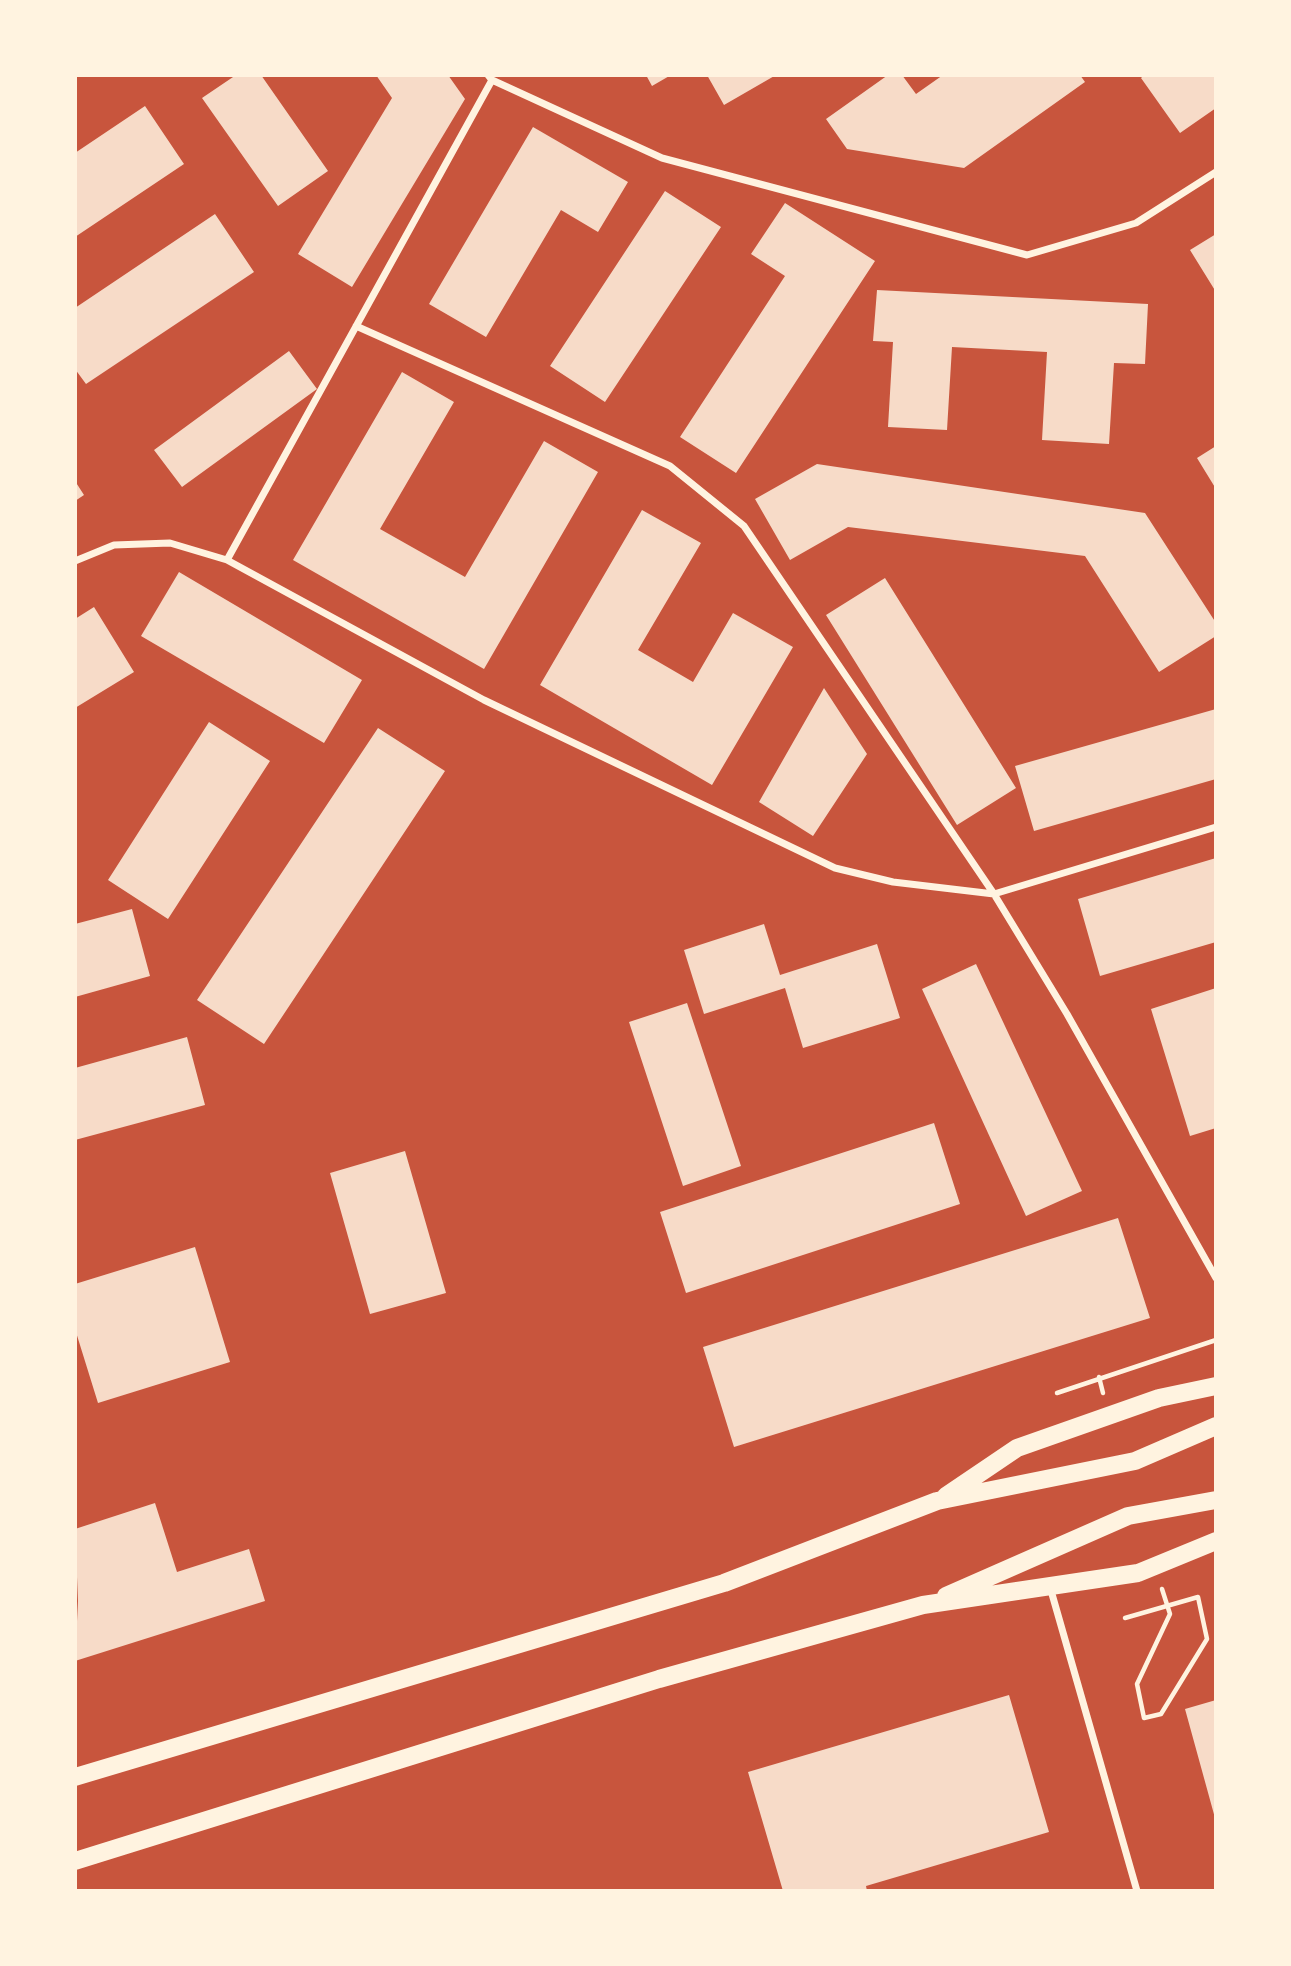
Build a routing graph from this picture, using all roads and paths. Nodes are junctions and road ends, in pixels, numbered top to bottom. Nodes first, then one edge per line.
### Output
1 (490, 78) edge
2 (1216, 172) edge
3 (356, 326) junction
4 (227, 560) junction
5 (75, 561) edge
6 (1216, 827) edge
7 (994, 894) junction
8 (1216, 1278) edge
9 (1216, 1340) edge
10 (1216, 1386) edge
11 (1057, 1393) dead end
12 (1216, 1426) edge
13 (1216, 1500) edge
14 (937, 1502) junction
15 (1216, 1541) edge
16 (1049, 1586) junction
17 (923, 1605) junction
18 (1125, 1618) dead end
19 (1138, 1684) dead end
20 (75, 1777) edge
21 (75, 1861) edge
22 (1137, 1891) edge

1 - 2 street
1 - 3 street
3 - 4 street
3 - 7 street
4 - 5 street
4 - 7 street
6 - 7 street
7 - 8 street
9 - 11 path
10 - 14 main road
12 - 14 main road
13 - 17 main road
14 - 20 main road
15 - 16 main road
16 - 17 main road
16 - 22 street
17 - 21 main road
18 - 19 path

